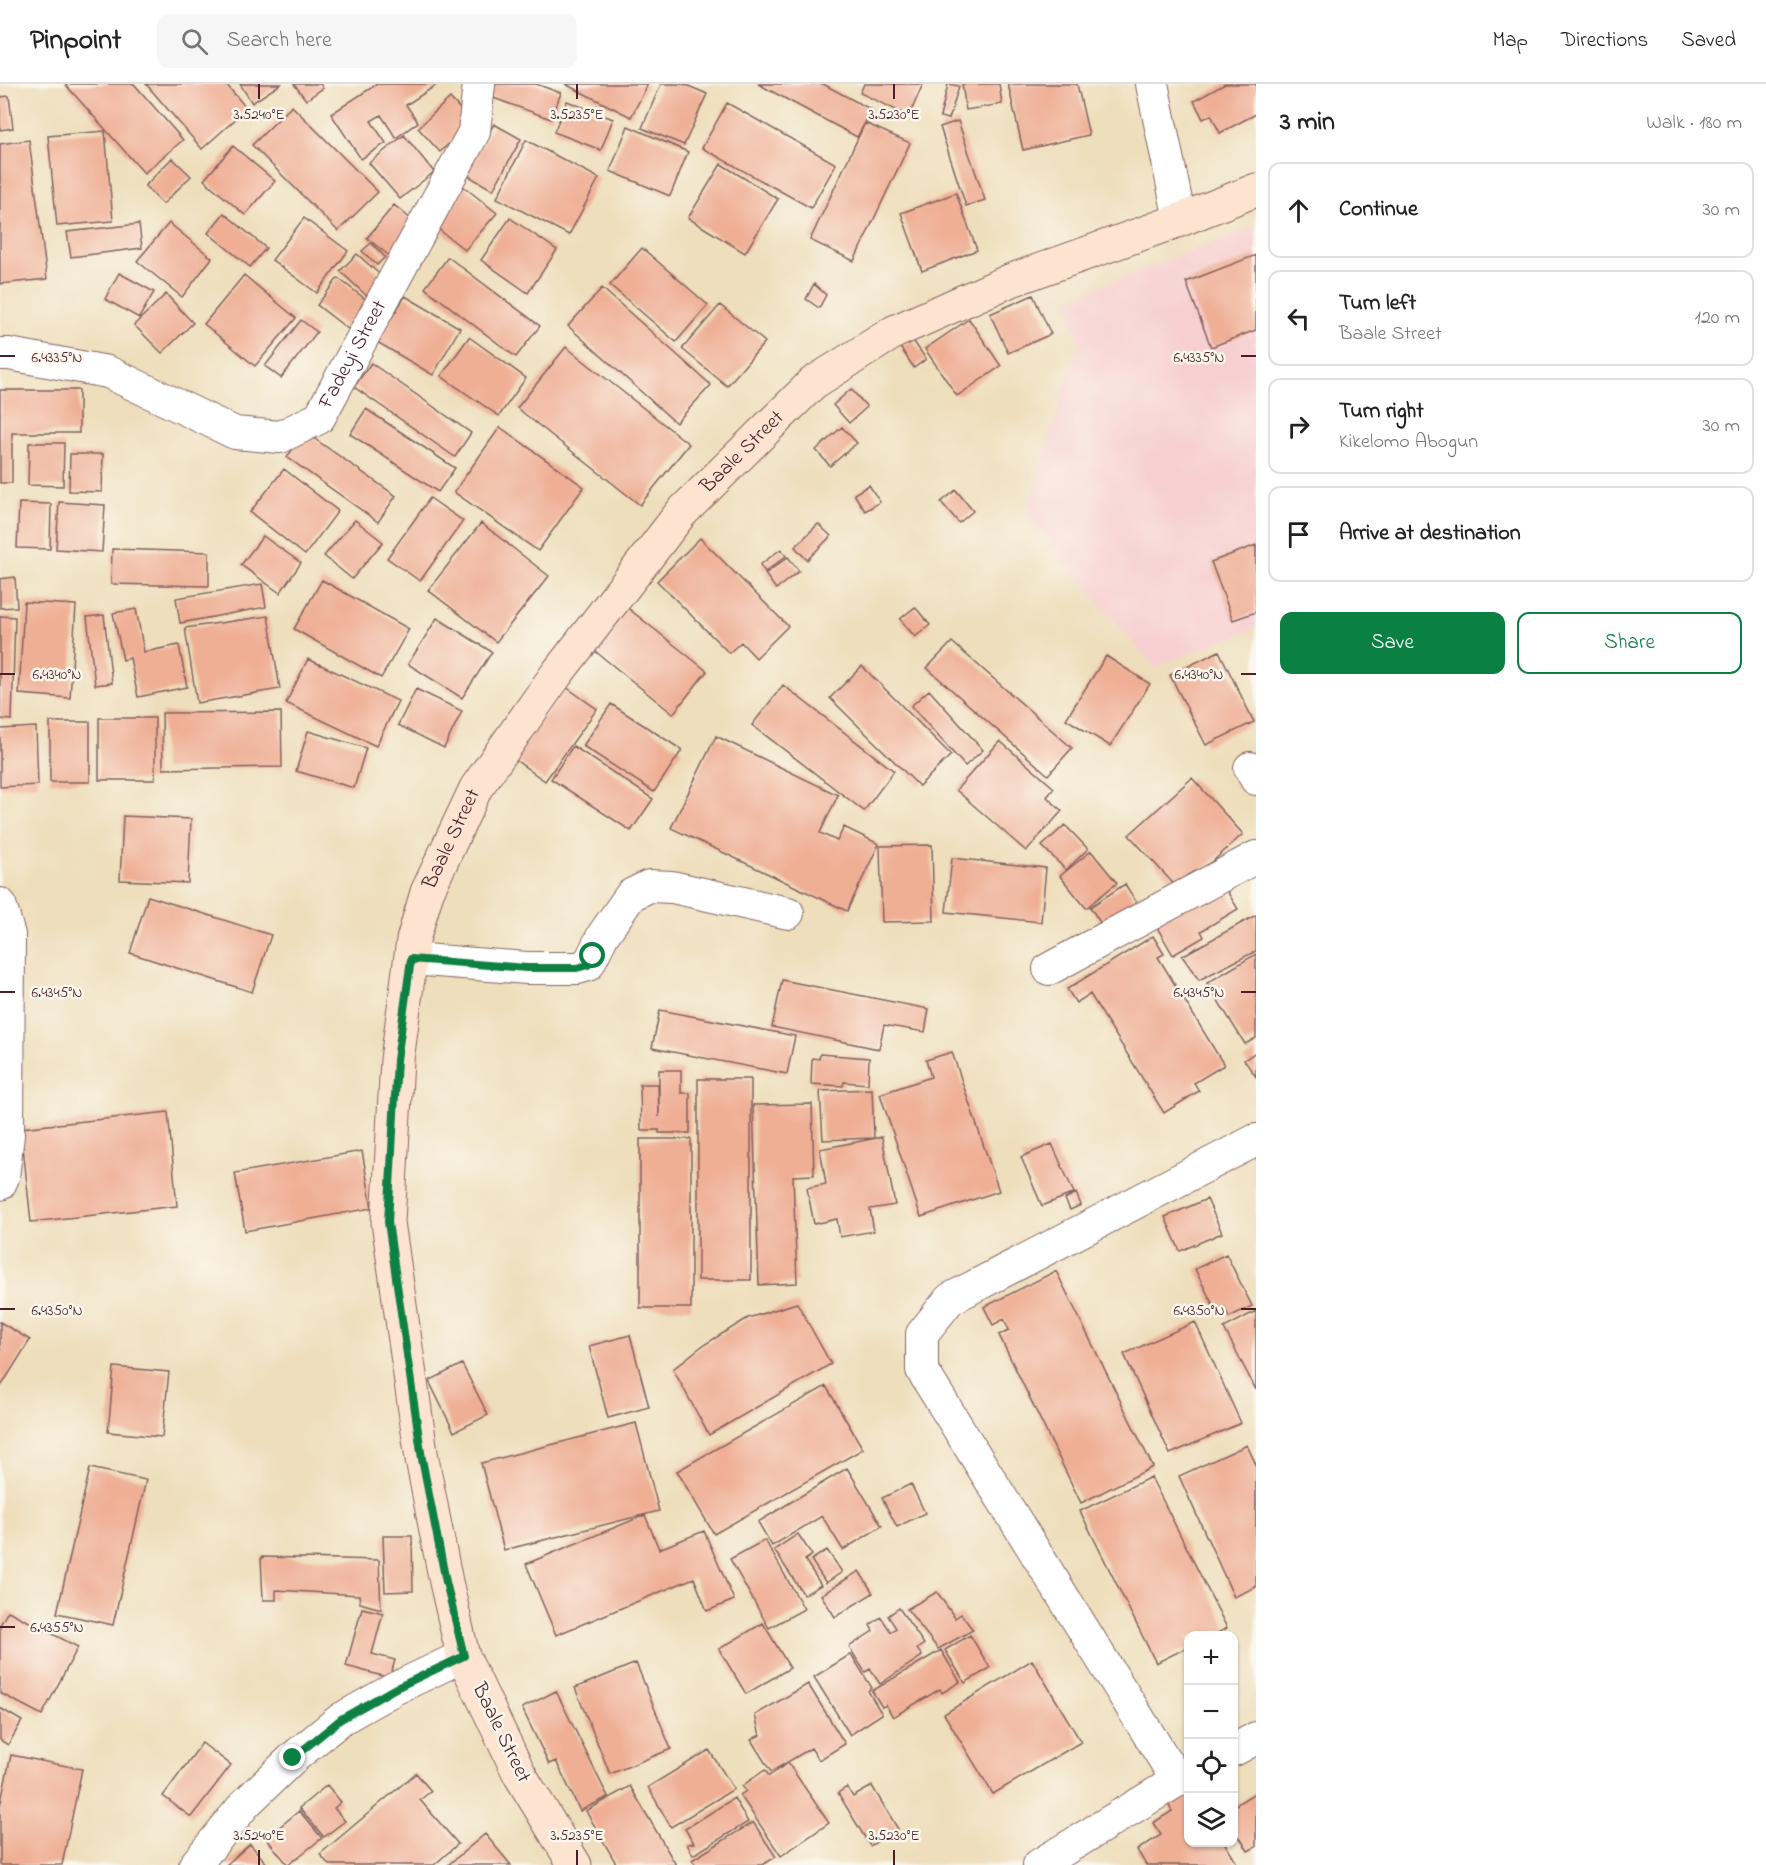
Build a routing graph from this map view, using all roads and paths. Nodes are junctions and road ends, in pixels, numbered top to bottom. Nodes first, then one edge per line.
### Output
1 (479, 84) edge
2 (1152, 84) edge
3 (1256, 190) edge
4 (1180, 220) junction
5 (0, 354) edge
6 (1256, 857) edge
7 (0, 904) edge
8 (788, 913) dead end
9 (411, 959) junction
10 (1049, 969) dead end
11 (1256, 1140) edge
12 (0, 1184) edge
13 (464, 1656) junction
14 (1256, 1738) edge
15 (1238, 1747) edge
16 (1183, 1777) edge
17 (195, 1865) edge
18 (576, 1865) edge
19 (1039, 1865) edge

1 - 5 street, Fadeyi Street
2 - 4 street
3 - 4 street, Baale Street
4 - 9 street, Baale Street
6 - 10 street
7 - 12 street
8 - 9 street
9 - 13 street, Baale Street
11 - 16 street
13 - 17 street
13 - 18 street, Baale Street
14 - 15 street
16 - 19 street

